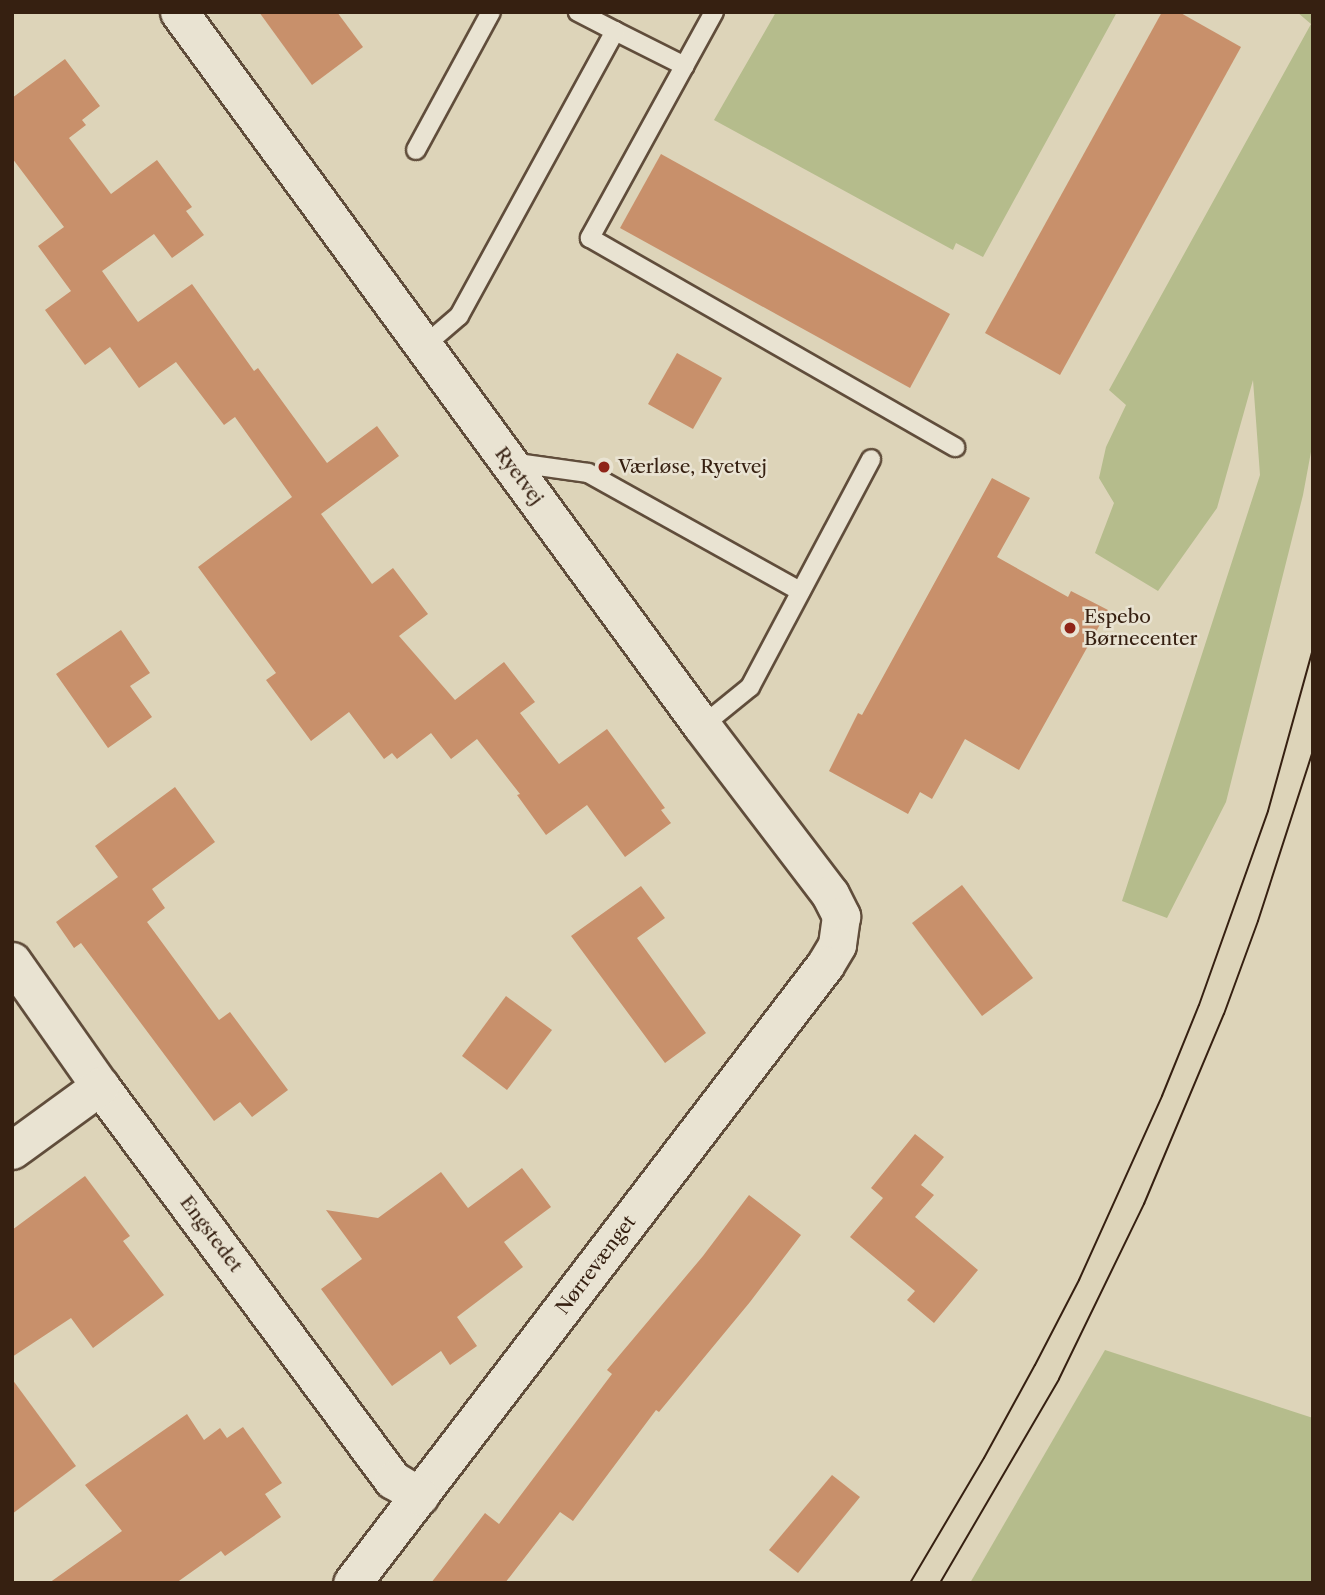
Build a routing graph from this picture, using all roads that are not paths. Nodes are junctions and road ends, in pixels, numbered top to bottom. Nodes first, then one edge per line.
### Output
1 (179, 12) edge
2 (491, 12) edge
3 (578, 12) edge
4 (714, 12) edge
5 (615, 31) junction
6 (685, 66) junction
7 (416, 150) dead end
8 (424, 346) junction
9 (955, 447) dead end
10 (871, 459) dead end
11 (509, 461) junction
12 (800, 592) junction
13 (702, 726) junction
14 (837, 945) joint
15 (12, 961) edge
16 (100, 1086) junction
17 (12, 1150) edge
18 (421, 1496) junction
19 (352, 1583) edge

1 - 8 street, Ryetvej
2 - 7 lane
3 - 5 lane
4 - 6 lane
5 - 6 lane
5 - 8 lane
6 - 9 lane
8 - 11 street, Ryetvej
10 - 12 lane
11 - 12 lane
11 - 13 street, Ryetvej
12 - 13 lane
13 - 14 street, Ryetvej
14 - 18 street, Nørrevænget
15 - 16 street, Engstedet
16 - 17 street
16 - 18 street, Engstedet
18 - 19 street, Nørrevænget

